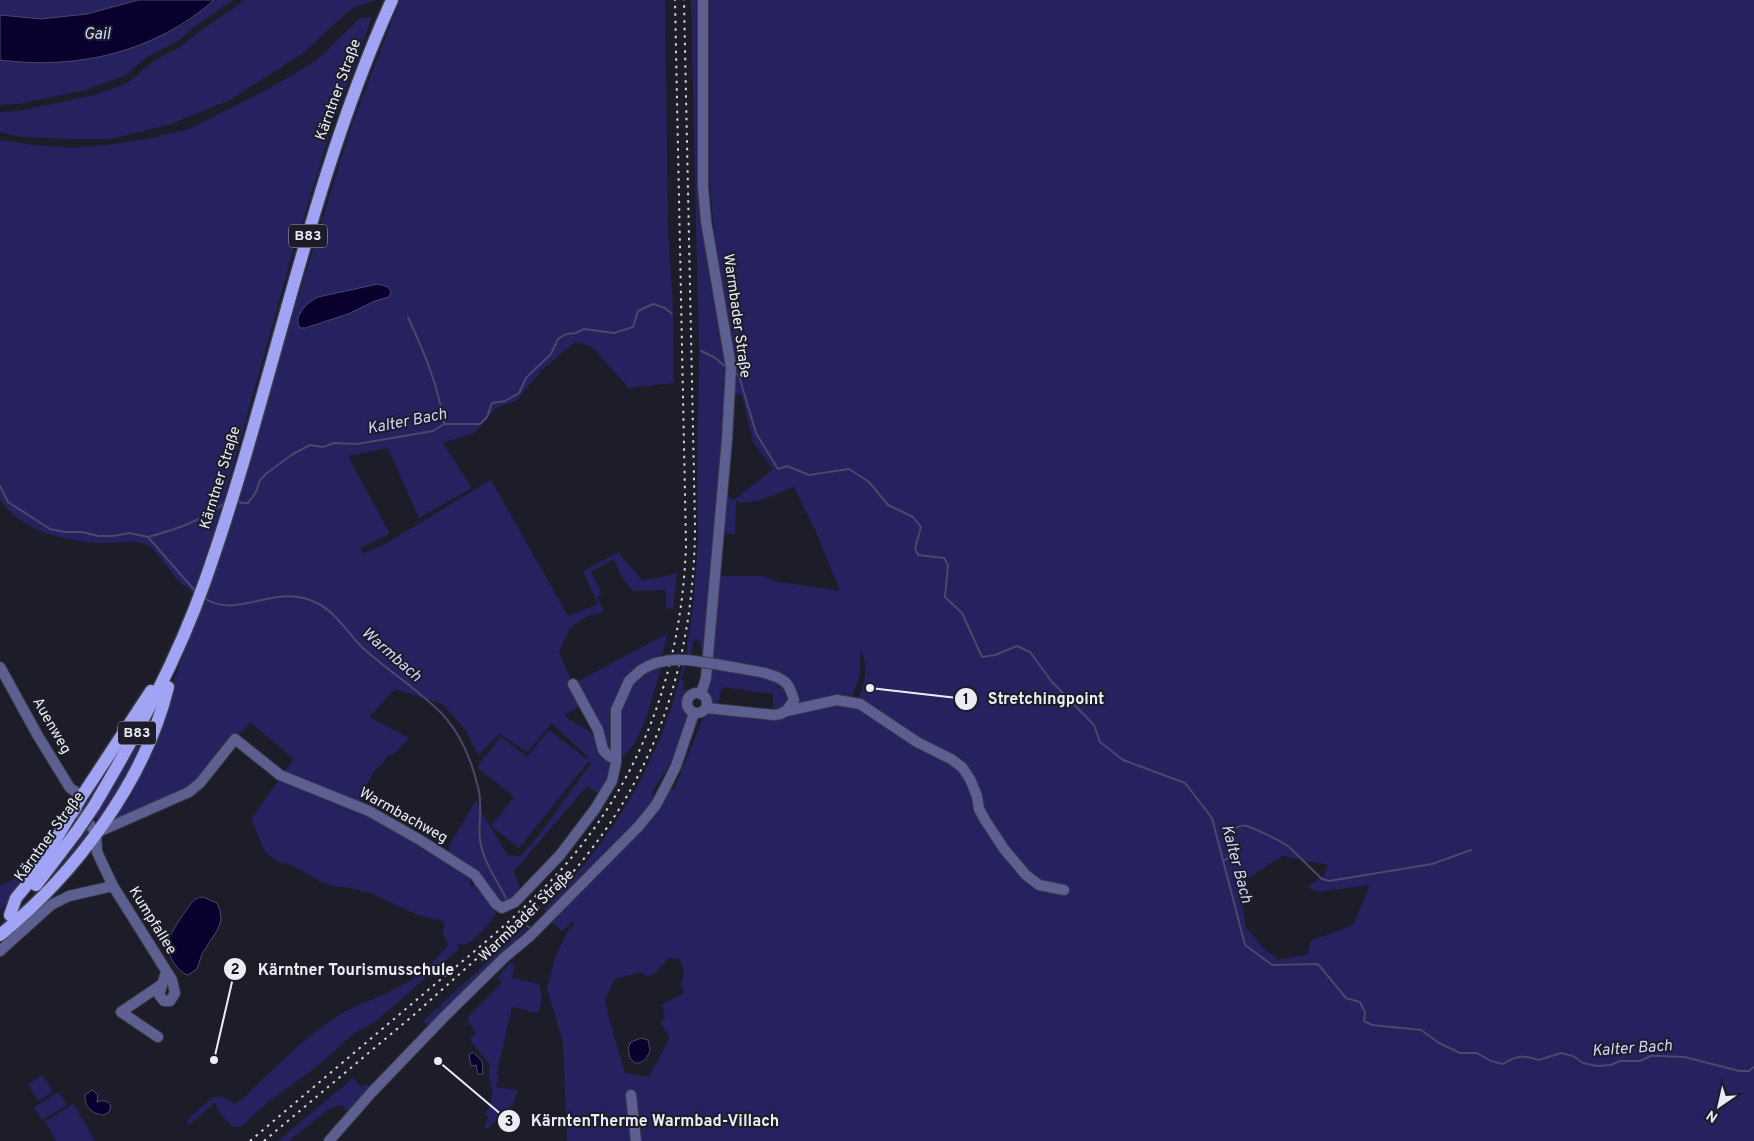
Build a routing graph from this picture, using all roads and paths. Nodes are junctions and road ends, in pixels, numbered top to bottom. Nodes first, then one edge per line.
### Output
1 (392, 0) edge
2 (703, 0) edge
3 (174, 658) junction
4 (0, 667) edge
5 (573, 684) dead end
6 (701, 694) junction
7 (706, 708) junction
8 (787, 711) junction
9 (694, 713) junction
10 (616, 760) junction
11 (82, 796) junction
12 (74, 809) junction
13 (96, 834) junction
14 (113, 886) junction
15 (1064, 890) dead end
16 (10, 915) junction
17 (0, 926) edge
18 (0, 936) edge
19 (0, 952) edge
20 (166, 972) junction
21 (161, 984) junction
22 (158, 1037) dead end
23 (631, 1094) dead end
24 (330, 1141) edge
25 (636, 1141) edge

1 - 3 main road, Kärntner Straße / B83
2 - 6 street, Warmbader Straße
3 - 11 main road
3 - 13 main road
3 - 16 main road, Kärntner Straße / B83, bridge
4 - 11 street, Auenweg
5 - 10 street
6 - 7 street
6 - 9 street, Warmbader Straße
7 - 8 street
7 - 9 street
8 - 10 street, Warmbachweg, bridge
8 - 15 street
9 - 24 street, Warmbader Straße
10 - 13 street, Warmbachweg
11 - 12 main road
12 - 13 street
12 - 16 main road
13 - 14 street, Kumpfallee
13 - 18 main road
14 - 19 street, Kumpfallee
14 - 20 street, Kumpfallee
16 - 17 main road, Kärntner Straße / B83
20 - 21 street, Kumpfallee
20 - 21 street, Kumpfallee
21 - 22 street
23 - 25 street

